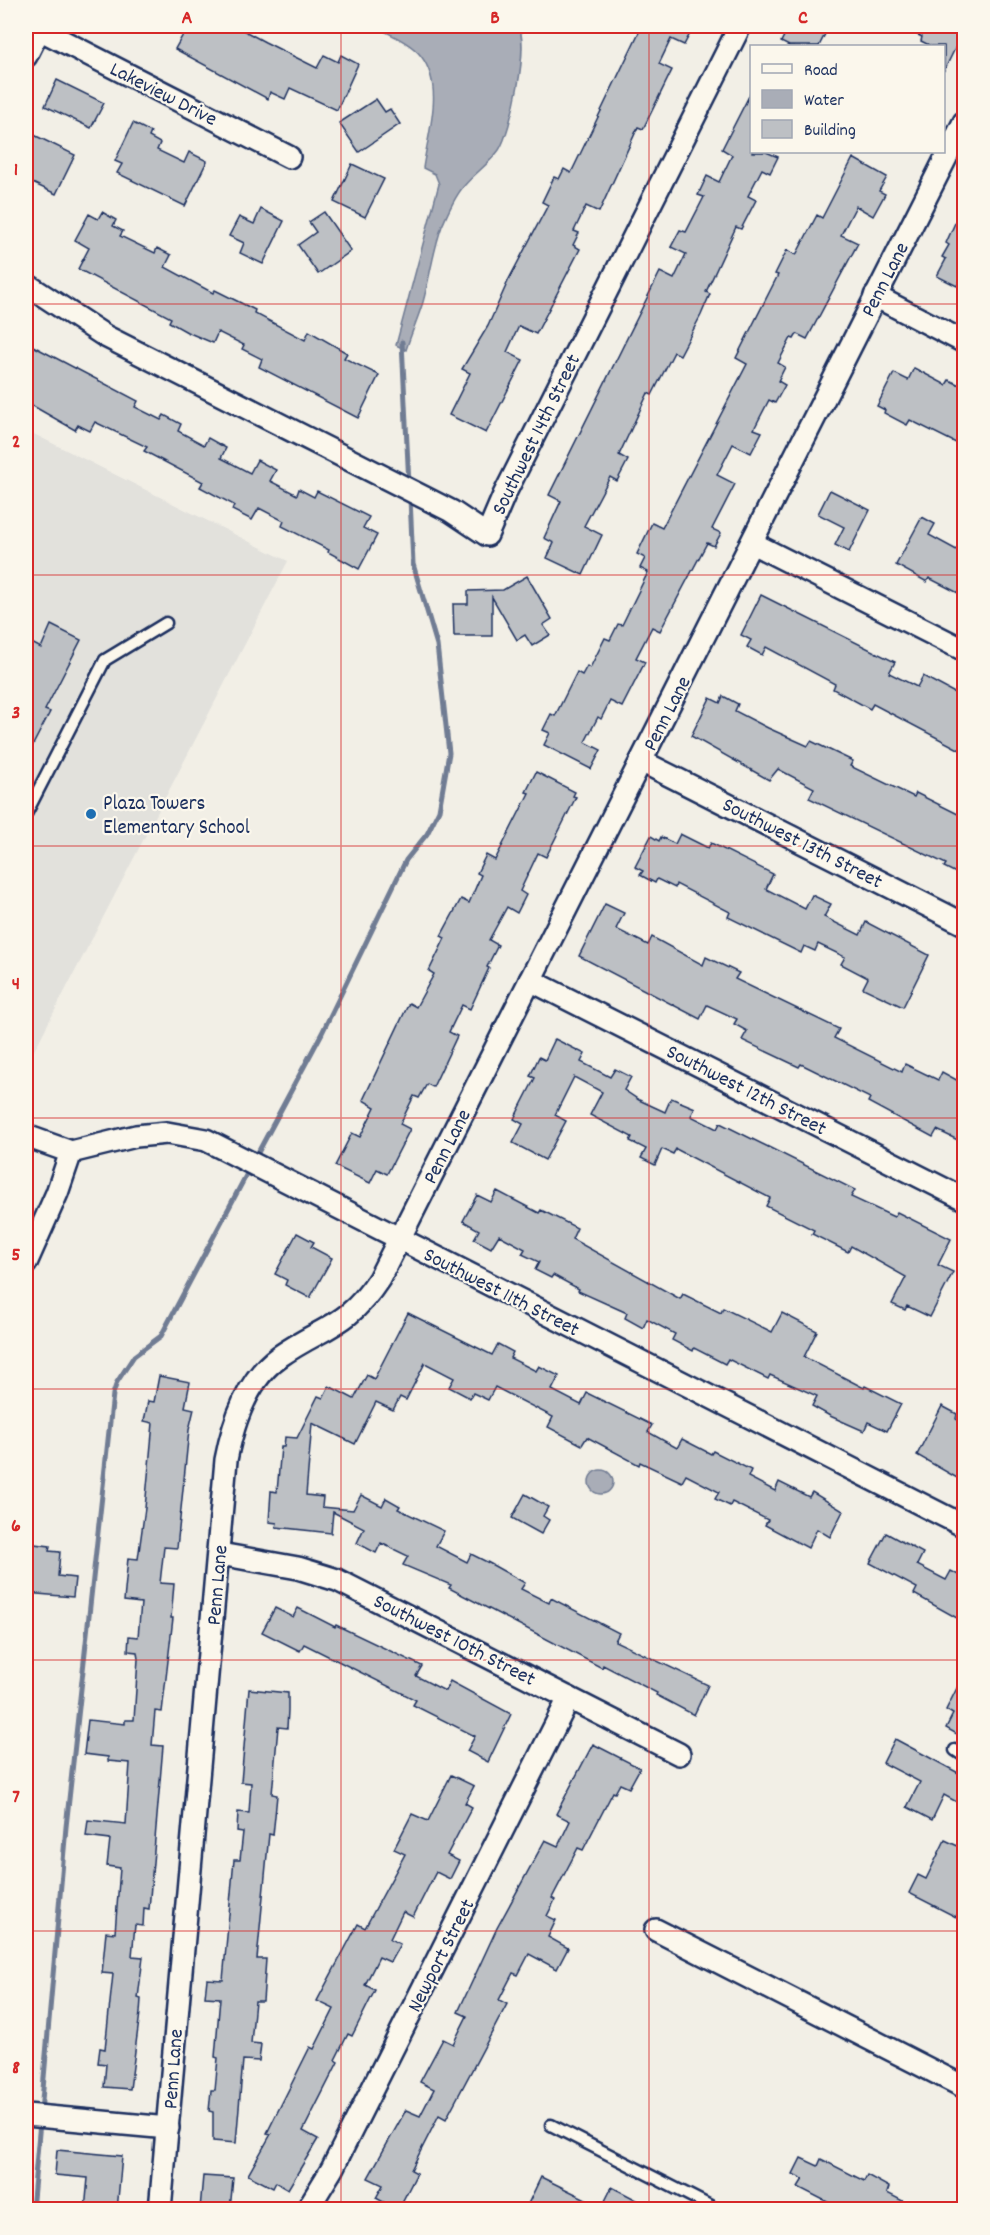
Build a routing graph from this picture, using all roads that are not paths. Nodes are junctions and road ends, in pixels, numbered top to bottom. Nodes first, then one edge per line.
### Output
1 (740, 26) edge
2 (40, 27) edge
3 (26, 56) edge
4 (964, 122) edge
5 (289, 157) dead end
6 (26, 284) edge
7 (875, 296) junction
8 (964, 342) edge
9 (752, 543) junction
10 (166, 623) dead end
11 (964, 650) edge
12 (641, 761) junction
13 (26, 814) edge
14 (964, 924) edge
15 (530, 980) junction
16 (26, 1136) edge
17 (71, 1152) junction
18 (964, 1199) edge
19 (399, 1239) junction
20 (26, 1263) edge
21 (964, 1526) edge
22 (220, 1554) junction
23 (569, 1698) junction
24 (679, 1754) dead end
25 (656, 1930) dead end
26 (964, 2087) edge
27 (28, 2115) edge
28 (551, 2125) dead end
29 (168, 2127) junction
30 (160, 2210) edge
31 (307, 2210) edge
32 (718, 2210) edge

1 - 6 street, Southwest 14th Street
2 - 3 street
2 - 5 street, Lakeview Drive
4 - 7 street, Penn Lane
7 - 8 street
7 - 9 street, Penn Lane
9 - 11 street
9 - 12 street, Penn Lane
10 - 13 lane
12 - 14 street, Southwest 13th Street
12 - 15 street, Penn Lane
15 - 18 street, Southwest 12th Street
15 - 19 street, Penn Lane
16 - 17 street
17 - 19 street, Southwest 11th Street
17 - 20 street
19 - 21 street, Southwest 11th Street
19 - 22 street, Penn Lane
22 - 23 street, Southwest 10th Street
22 - 29 street, Penn Lane
23 - 24 street, Southwest 10th Street
23 - 31 street, Newport Street
25 - 26 street
27 - 29 street
28 - 32 lane
29 - 30 street, Penn Lane

